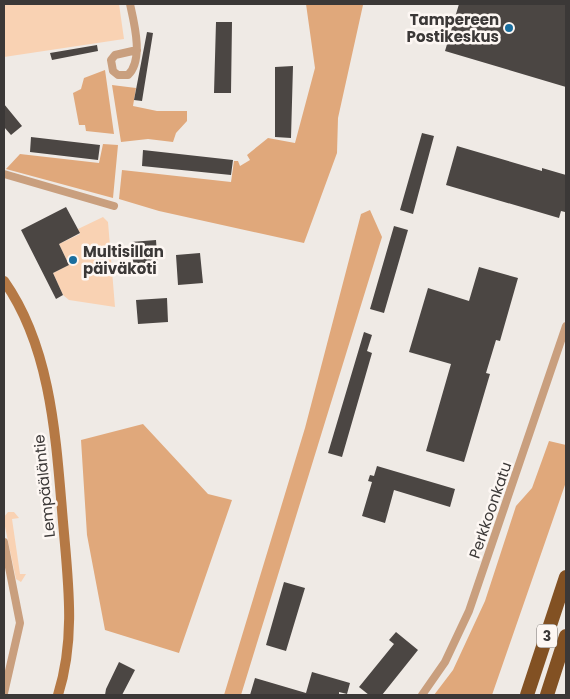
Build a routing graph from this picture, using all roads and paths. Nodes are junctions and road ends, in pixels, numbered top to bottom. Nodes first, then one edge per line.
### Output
1 (130, 4) edge
2 (137, 50) dead end
3 (4, 176) edge
4 (114, 206) dead end
5 (4, 281) edge
6 (566, 326) edge
7 (4, 544) edge
8 (566, 577) edge
9 (566, 636) edge
10 (4, 693) edge
11 (58, 695) edge
12 (422, 695) edge
13 (528, 695) edge
14 (547, 695) edge

1 - 2 street
3 - 4 street
5 - 11 main road, Lempääläntie
6 - 12 street, Perkkoonkatu
7 - 10 street
8 - 13 highway, 3
9 - 14 highway, 3

